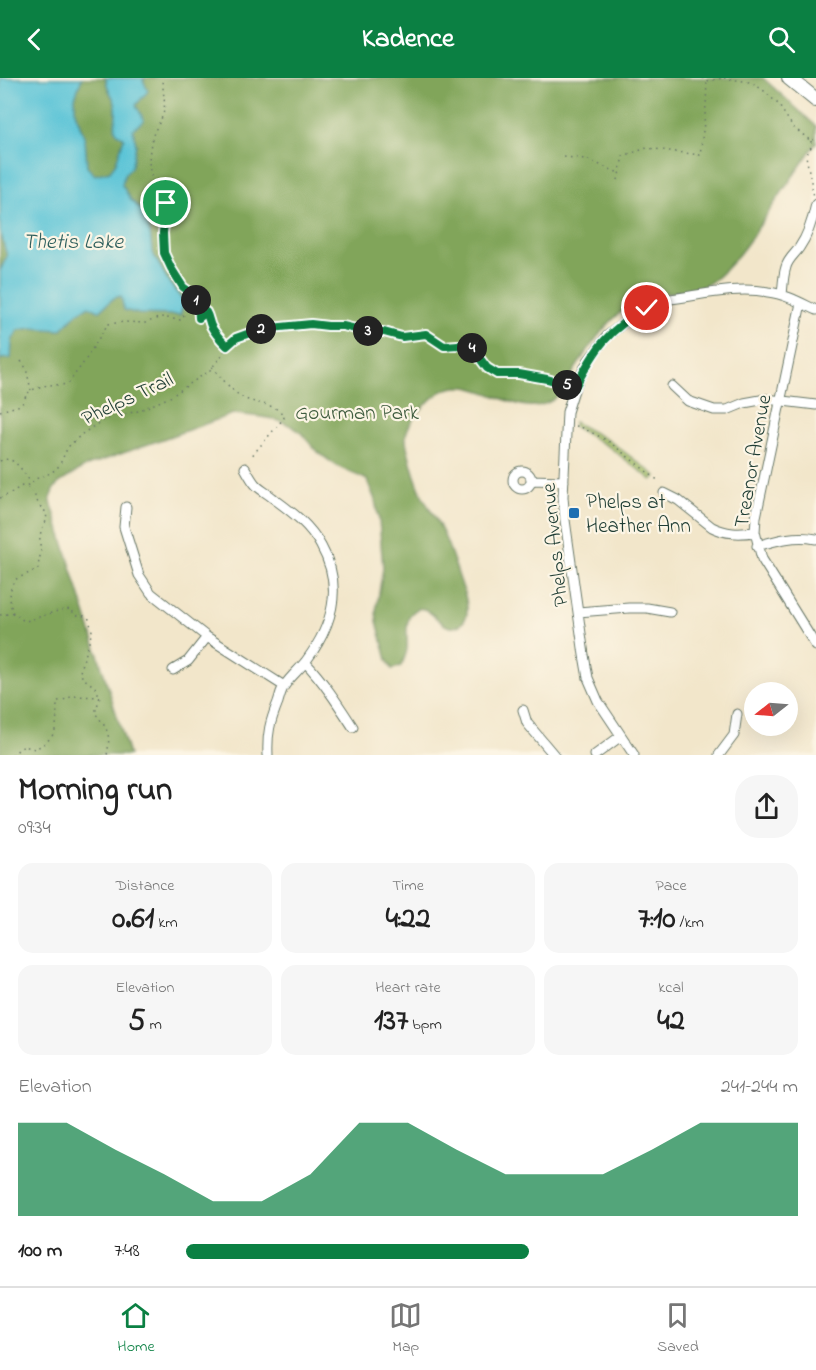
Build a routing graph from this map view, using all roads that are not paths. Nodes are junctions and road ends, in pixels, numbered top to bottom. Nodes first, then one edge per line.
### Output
1 (789, 78) edge
2 (816, 100) edge
3 (816, 204) edge
4 (782, 295) junction
5 (801, 303) junction
6 (816, 310) edge
7 (672, 386) dead end
8 (780, 399) junction
9 (816, 405) edge
10 (245, 468) dead end
11 (531, 480) dead end
12 (564, 481) junction
13 (664, 493) dead end
14 (126, 507) dead end
15 (755, 532) junction
16 (816, 538) edge
17 (758, 546) junction
18 (578, 612) junction
19 (670, 612) dead end
20 (207, 637) junction
21 (816, 646) edge
22 (305, 662) junction
23 (173, 670) dead end
24 (284, 686) junction
25 (523, 710) dead end
26 (737, 714) dead end
27 (353, 727) dead end
28 (621, 736) junction
29 (268, 755) edge
30 (554, 755) edge
31 (595, 755) edge
32 (633, 755) edge
33 (719, 755) edge

1 - 2 highway
3 - 4 street
4 - 5 street, Phelps Avenue
4 - 12 street, Phelps Avenue
5 - 6 street, Phelps Avenue
5 - 8 street, Treanor Avenue
7 - 8 street
8 - 9 street
8 - 15 street, Treanor Avenue
10 - 22 street
11 - 12 street
12 - 18 street, Phelps Avenue
13 - 15 street
14 - 20 street
15 - 17 street, Treanor Avenue
16 - 17 street
17 - 21 street, Treanor Avenue
18 - 19 street
18 - 28 street, Phelps Avenue
20 - 23 street
20 - 24 street
22 - 24 street
22 - 27 street
24 - 29 street
25 - 30 street
26 - 33 street
28 - 31 street
28 - 32 street, Phelps Avenue

